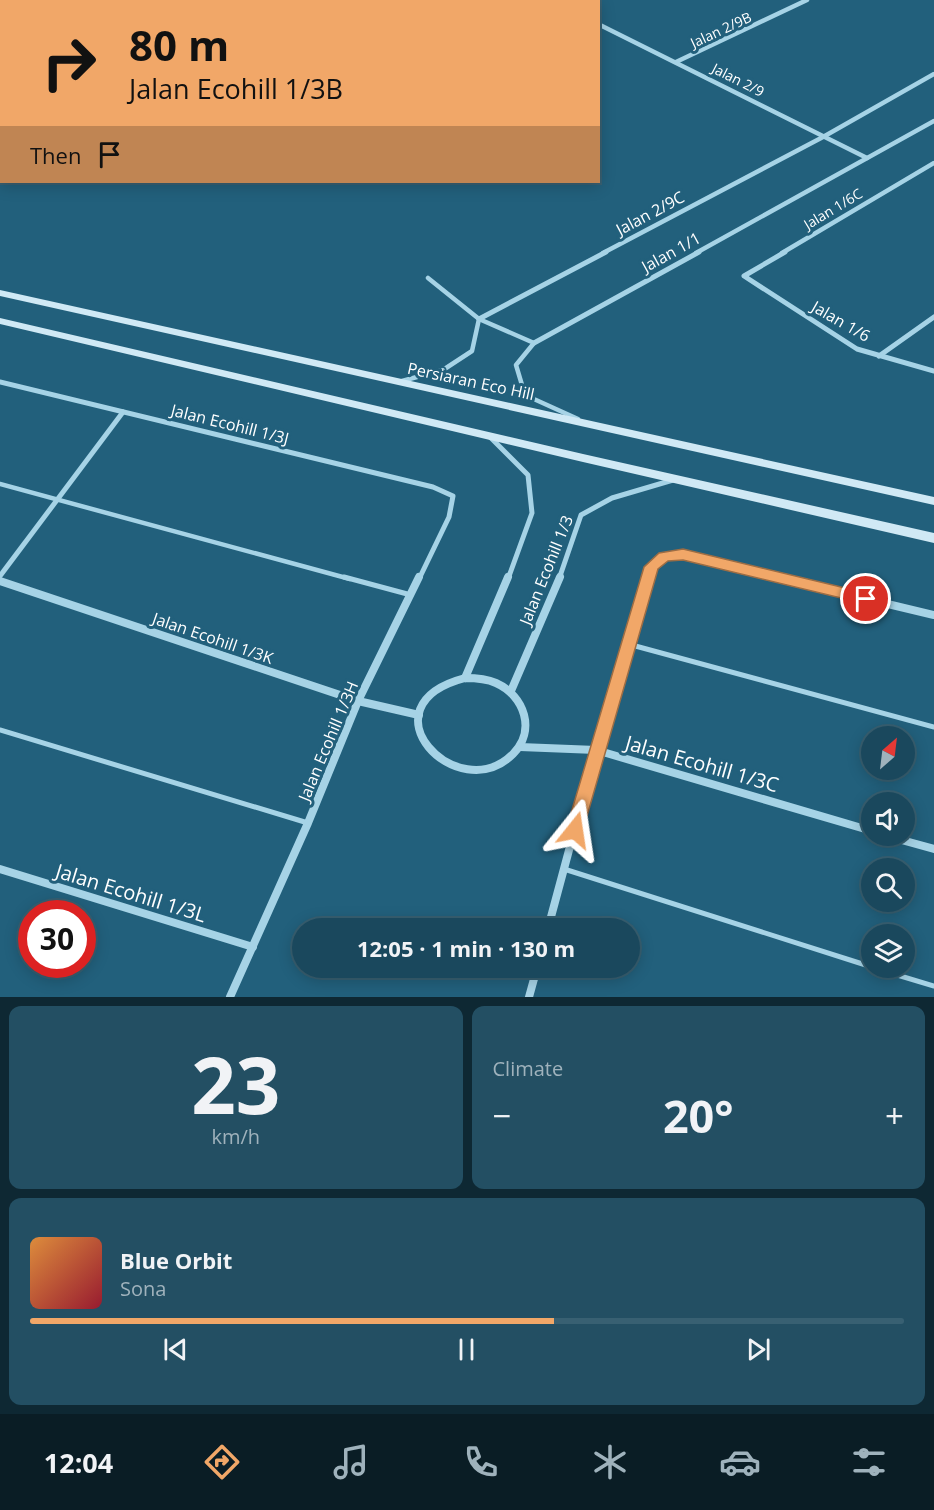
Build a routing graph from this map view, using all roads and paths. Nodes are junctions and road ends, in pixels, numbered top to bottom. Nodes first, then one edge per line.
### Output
1 (807, 0) edge
2 (600, 25) edge
3 (676, 62) junction
4 (934, 74) edge
5 (934, 121) edge
6 (823, 136) junction
7 (867, 158) junction
8 (934, 163) edge
9 (744, 276) joint
10 (428, 278) dead end
11 (0, 293) edge
12 (934, 317) edge
13 (479, 319) junction
14 (0, 321) edge
15 (534, 343) junction
16 (879, 356) junction
17 (934, 370) edge
18 (0, 382) edge
19 (399, 382) junction
20 (123, 412) junction
21 (589, 424) junction
22 (488, 434) junction
23 (673, 480) junction
24 (0, 484) edge
25 (453, 496) joint
26 (58, 498) junction
27 (934, 501) edge
28 (934, 538) edge
29 (0, 576) edge
30 (0, 581) edge
31 (412, 596) junction
32 (934, 615) edge
33 (628, 644) junction
34 (465, 678) junction
35 (511, 691) junction
36 (358, 701) junction
37 (419, 715) junction
38 (934, 727) edge
39 (0, 730) edge
40 (520, 747) junction
41 (596, 750) junction
42 (308, 823) junction
43 (861, 828) edge
44 (915, 844) edge
45 (934, 849) edge
46 (0, 869) edge
47 (564, 869) junction
48 (551, 918) edge
49 (253, 947) junction
50 (861, 963) edge
51 (534, 978) edge
52 (908, 978) edge
53 (934, 986) edge
54 (230, 997) edge
55 (529, 997) edge

1 - 3 street, Jalan 2/9B
2 - 3 street, Jalan 2/9
3 - 6 street, Jalan 2/9
4 - 6 street, Jalan 2/9C
5 - 7 street, Jalan 1/1
6 - 7 street, Jalan 2/9
6 - 13 street, Jalan 2/9C
7 - 15 street, Jalan 1/1
8 - 9 street, Jalan 1/6C
9 - 16 street, Jalan 1/6
10 - 13 lane
11 - 19 street, Persiaran Eco Hill
12 - 16 street
13 - 15 lane
13 - 19 lane
14 - 22 street
15 - 21 lane, Jalan 1/1
16 - 17 street, Jalan 1/6
18 - 20 street, Jalan Ecohill 1/3J
19 - 21 street, Persiaran Eco Hill
20 - 25 street, Jalan Ecohill 1/3J
20 - 26 street
21 - 27 street, Persiaran Eco Hill
22 - 23 street
22 - 34 street, Jalan Ecohill 1/3
23 - 28 street
23 - 35 street, Jalan Ecohill 1/3
24 - 26 lane
25 - 31 street, Jalan Ecohill 1/3H
26 - 29 street
26 - 31 lane
30 - 36 street, Jalan Ecohill 1/3K
31 - 36 street, Jalan Ecohill 1/3H
32 - 33 street
33 - 38 lane
33 - 41 street
34 - 35 street
34 - 37 street
35 - 40 street
36 - 37 street, Jalan Ecohill 1/3K
36 - 42 street, Jalan Ecohill 1/3H
37 - 40 street
39 - 42 lane
40 - 41 street, Jalan Ecohill 1/3C
41 - 43 street, Jalan Ecohill 1/3C
41 - 47 street
42 - 49 street, Jalan Ecohill 1/3H
44 - 45 street
46 - 49 street, Jalan Ecohill 1/3L
47 - 48 street
47 - 50 lane
49 - 54 street, Jalan Ecohill 1/3H
51 - 55 street
52 - 53 lane

